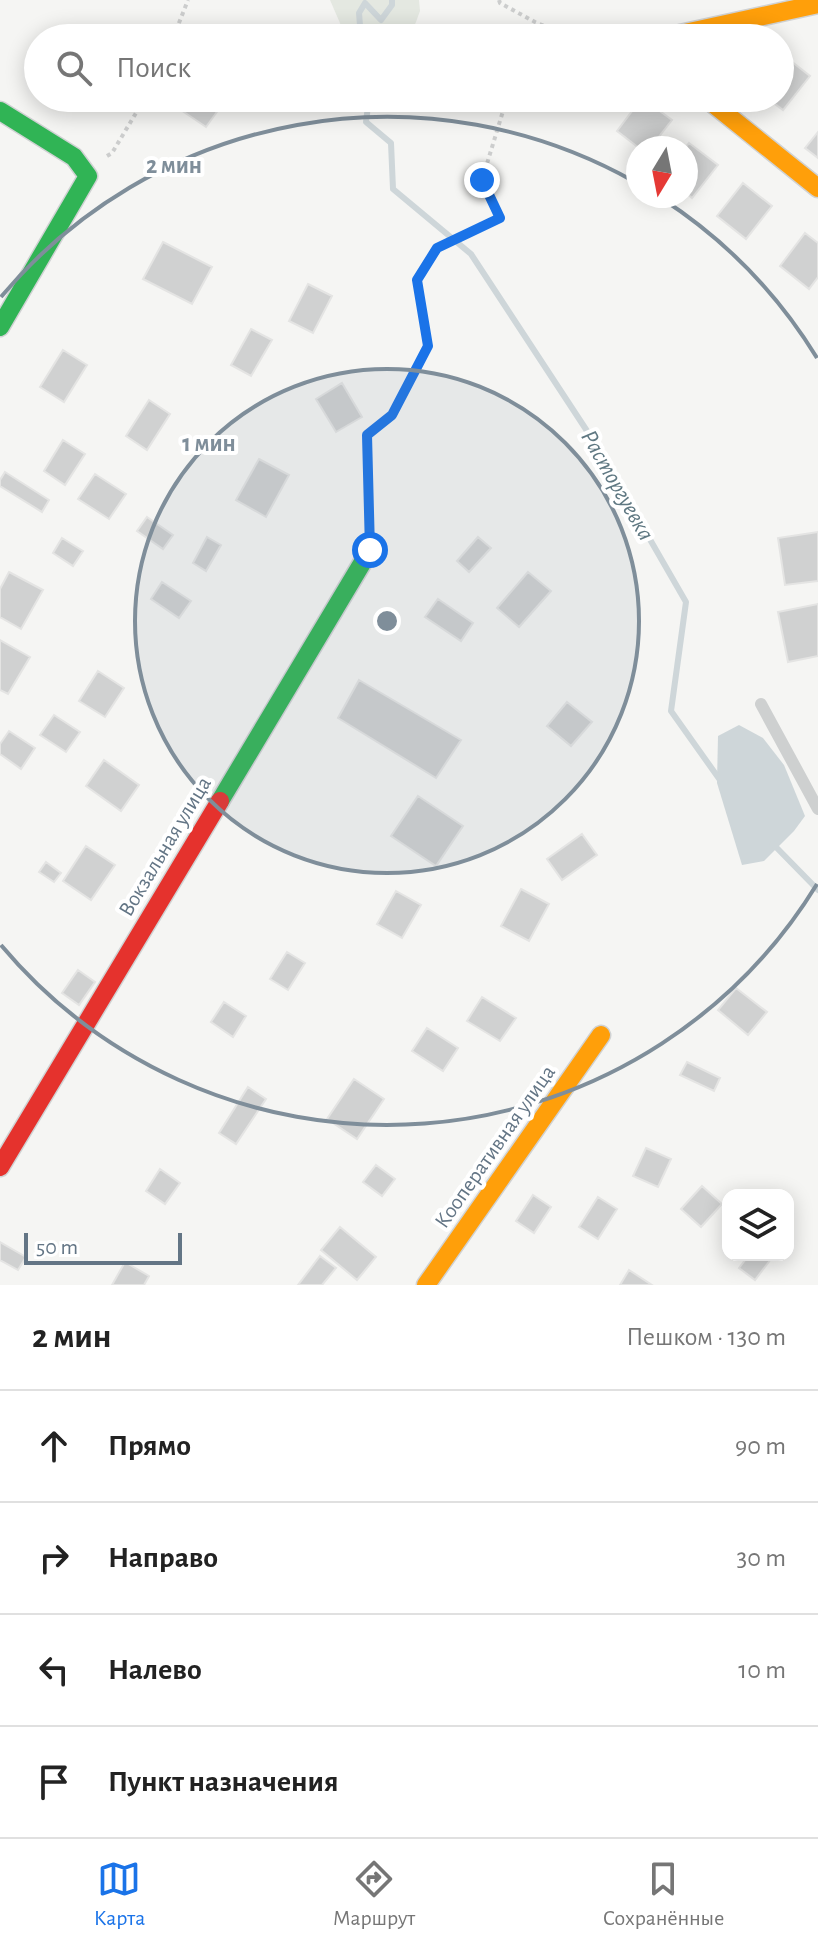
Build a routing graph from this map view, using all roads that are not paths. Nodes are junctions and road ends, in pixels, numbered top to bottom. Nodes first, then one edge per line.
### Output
1 (818, 4) edge
2 (726, 24) edge
3 (0, 111) edge
4 (723, 112) edge
5 (818, 188) edge
6 (0, 327) edge
7 (370, 550) road end
8 (761, 704) dead end
9 (818, 809) edge
10 (601, 1035) dead end
11 (0, 1167) edge
12 (426, 1285) edge

1 - 2 street
3 - 6 street
4 - 5 street
7 - 11 street, Вокзальная улица
8 - 9 lane
10 - 12 street, Кооперативная улица

